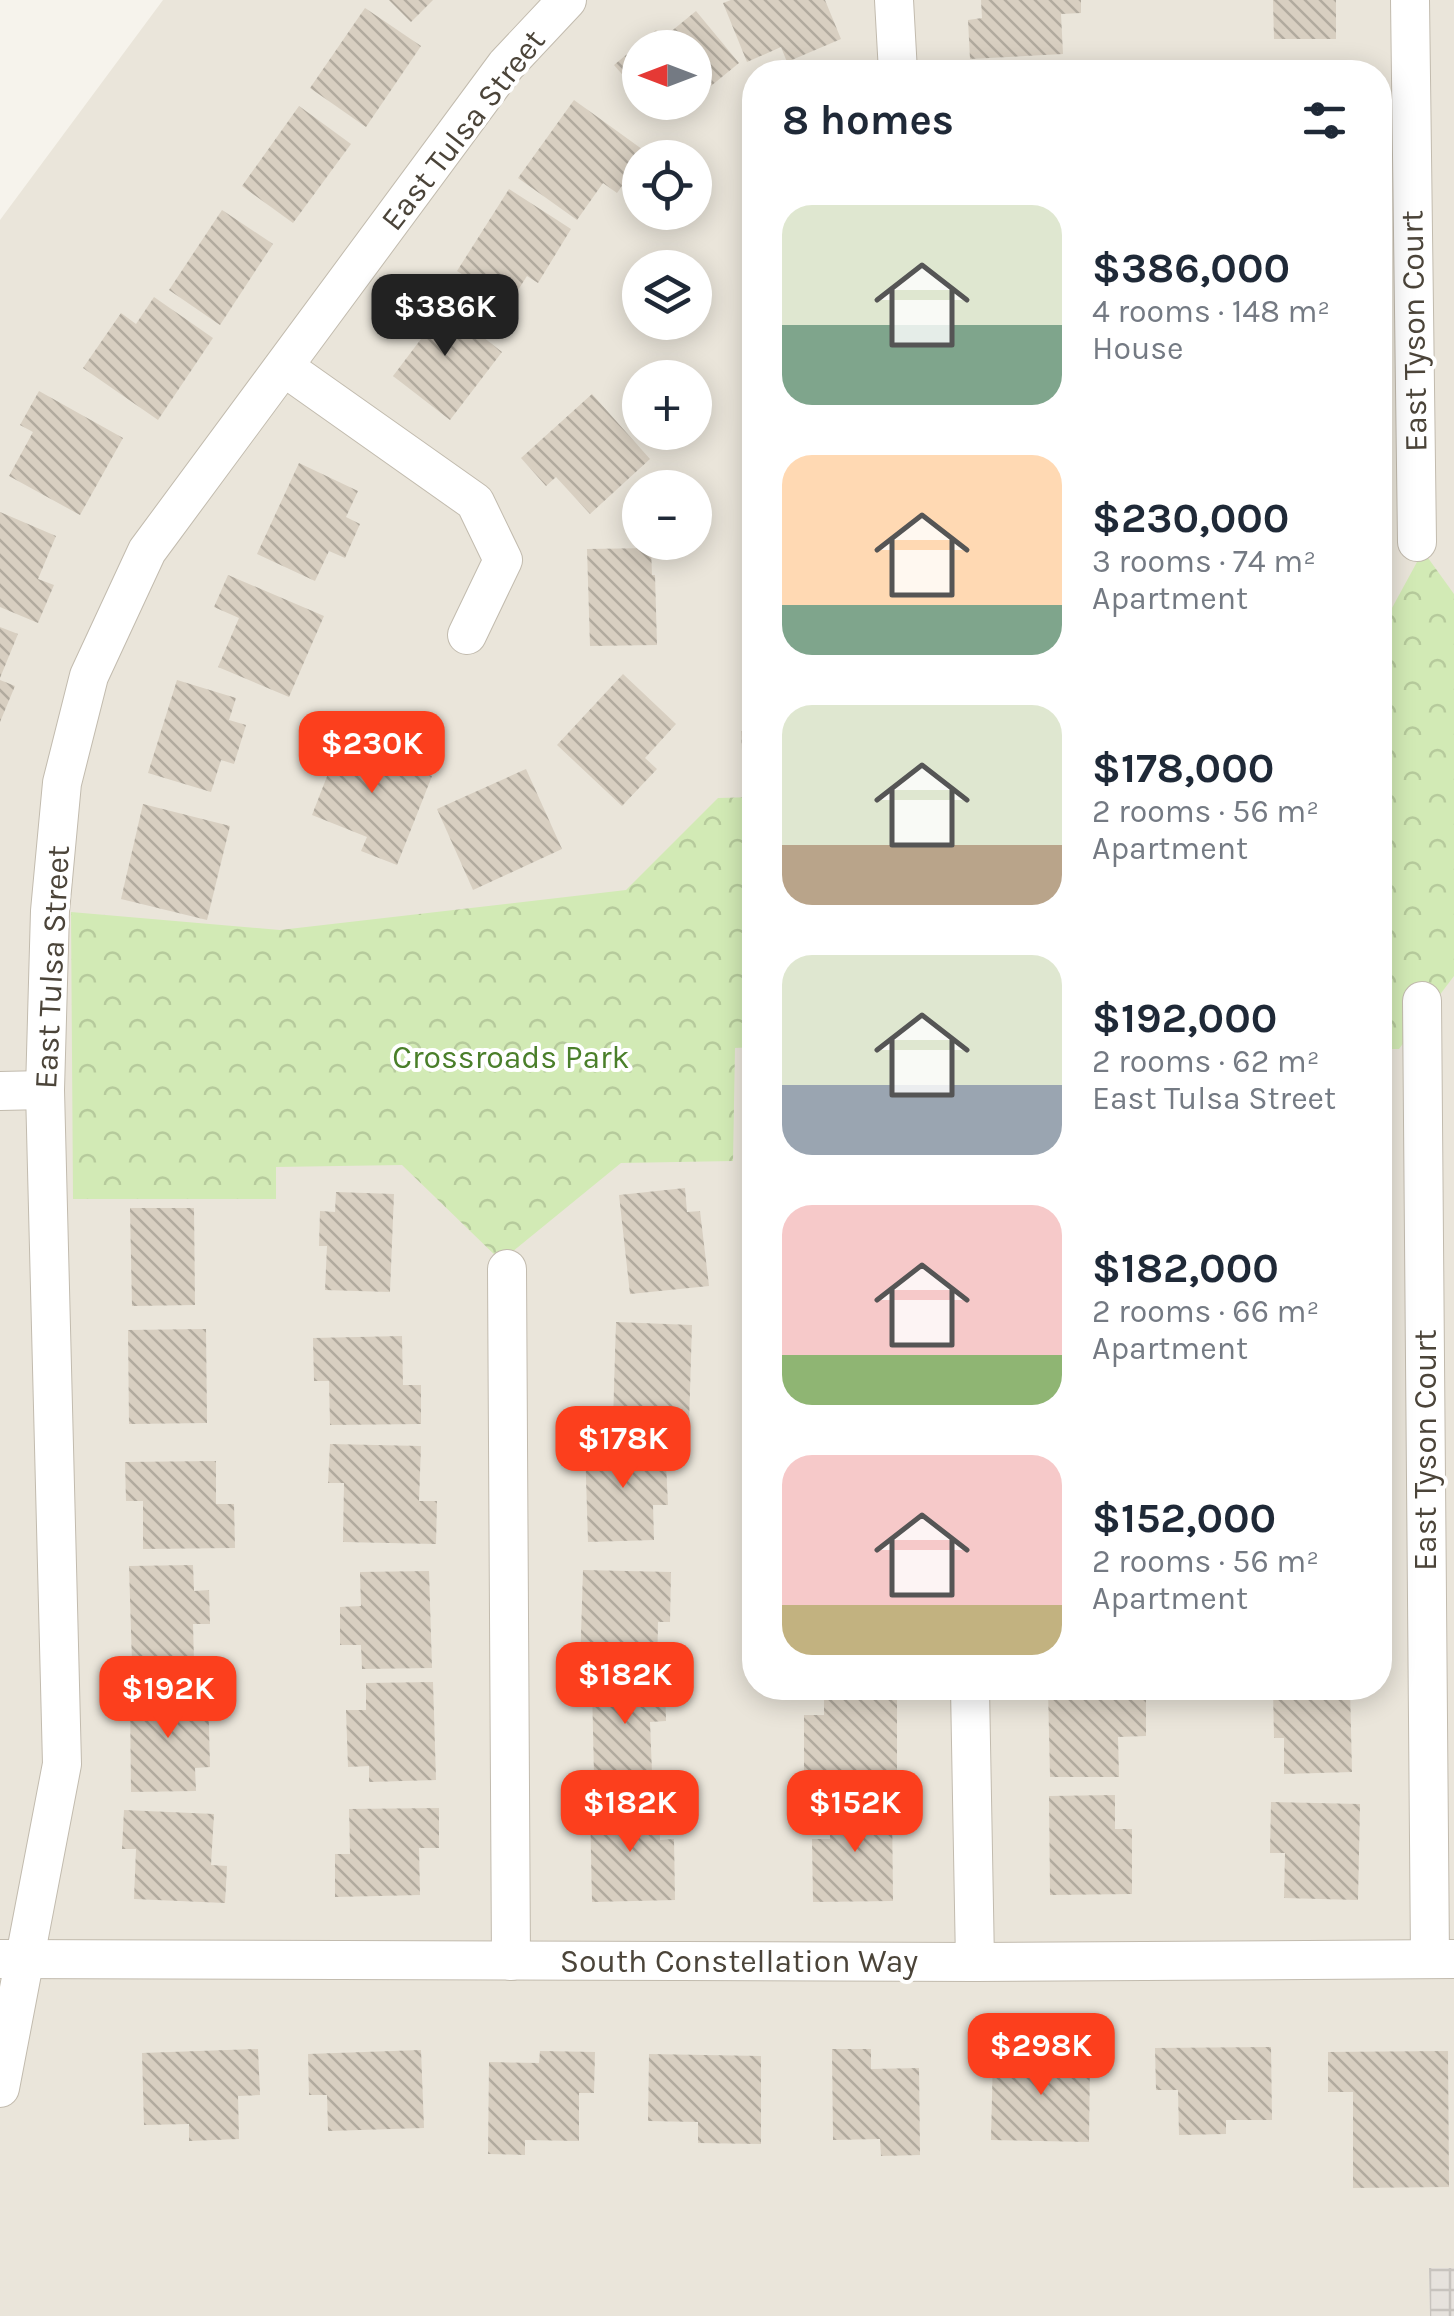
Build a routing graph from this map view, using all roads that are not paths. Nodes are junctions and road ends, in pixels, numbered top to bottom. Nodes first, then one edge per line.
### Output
1 (567, 0) edge
2 (894, 0) edge
3 (1410, 0) edge
4 (897, 60) edge
5 (284, 367) junction
6 (1417, 542) dead end
7 (467, 636) dead end
8 (1422, 1001) dead end
9 (45, 1090) junction
10 (0, 1091) edge
11 (507, 1269) dead end
12 (970, 1700) edge
13 (1442, 1959) edge
14 (12, 1960) edge
15 (511, 1960) junction
16 (975, 1962) junction
17 (0, 2088) edge

1 - 5 street, East Tulsa Street
2 - 4 street
3 - 6 street, East Tyson Court
5 - 7 street
5 - 9 street, East Tulsa Street
8 - 13 street, East Tyson Court
9 - 10 street
9 - 14 street, East Tulsa Street
11 - 15 street
12 - 16 street
13 - 16 street, South Constellation Way
14 - 15 street, South Constellation Way
14 - 17 street, East Tulsa Street
15 - 16 street, South Constellation Way

